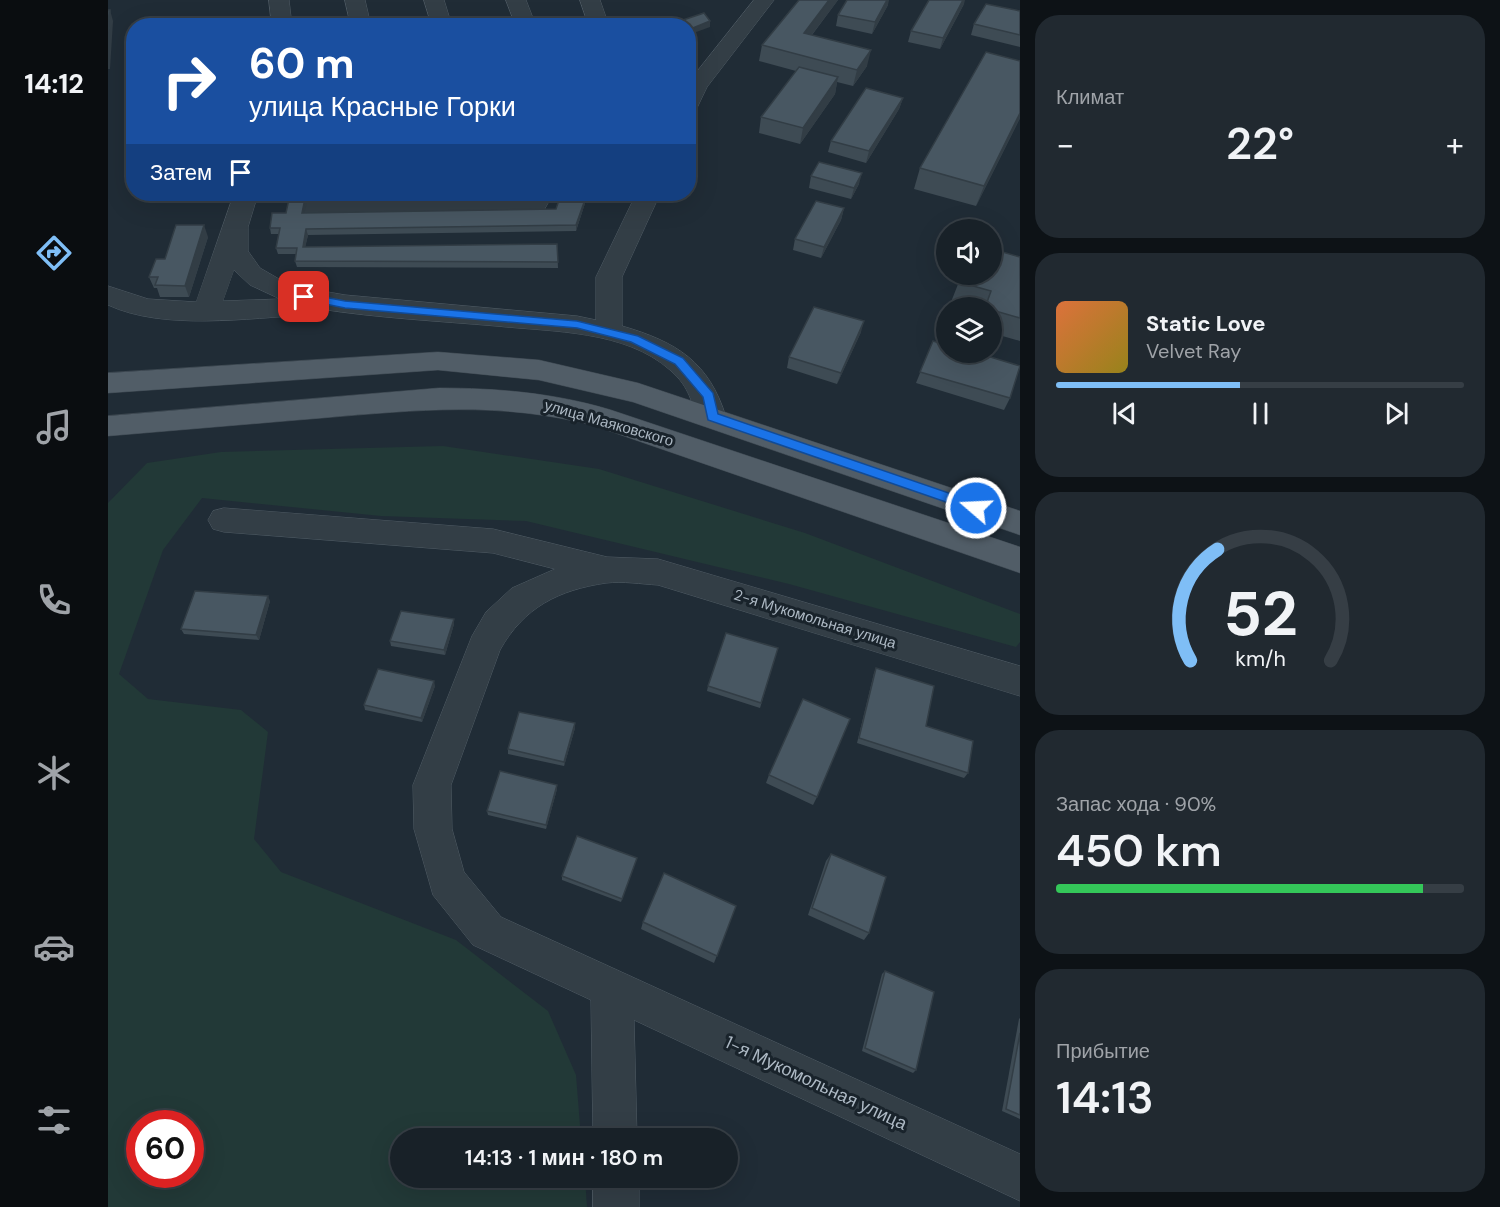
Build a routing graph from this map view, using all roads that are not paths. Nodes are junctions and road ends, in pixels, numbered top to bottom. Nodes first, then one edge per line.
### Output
1 (279, 0) edge
2 (355, 0) edge
3 (434, 0) edge
4 (516, 0) edge
5 (590, 0) edge
6 (764, 0) edge
7 (281, 18) edge
8 (359, 18) edge
9 (440, 18) edge
10 (523, 18) edge
11 (596, 18) edge
12 (696, 88) edge
13 (244, 201) edge
14 (537, 201) edge
15 (645, 201) edge
16 (309, 209) dead end
17 (235, 227) junction
18 (108, 295) edge
19 (345, 304) junction
20 (207, 309) junction
21 (609, 331) junction
22 (108, 382) edge
23 (712, 417) junction
24 (108, 426) edge
25 (225, 520) dead end
26 (1020, 523) edge
27 (1020, 560) edge
28 (608, 570) junction
29 (1020, 681) edge
30 (612, 988) junction
31 (615, 1128) edge
32 (1020, 1178) edge
33 (616, 1188) edge
34 (616, 1207) edge

1 - 7 street
2 - 8 street
3 - 9 street
4 - 10 street
5 - 11 street
6 - 12 street
13 - 17 street
14 - 16 street
15 - 21 street
17 - 19 street
17 - 20 street
18 - 20 street
19 - 20 street
19 - 21 street
21 - 23 street
22 - 23 main road
23 - 26 main road
24 - 27 main road, улица Маяковского
25 - 28 street
28 - 29 street, 2-я Мукомольная улица
28 - 30 street, 1-я Мукомольная улица
30 - 31 street
30 - 32 street, 1-я Мукомольная улица
33 - 34 street

